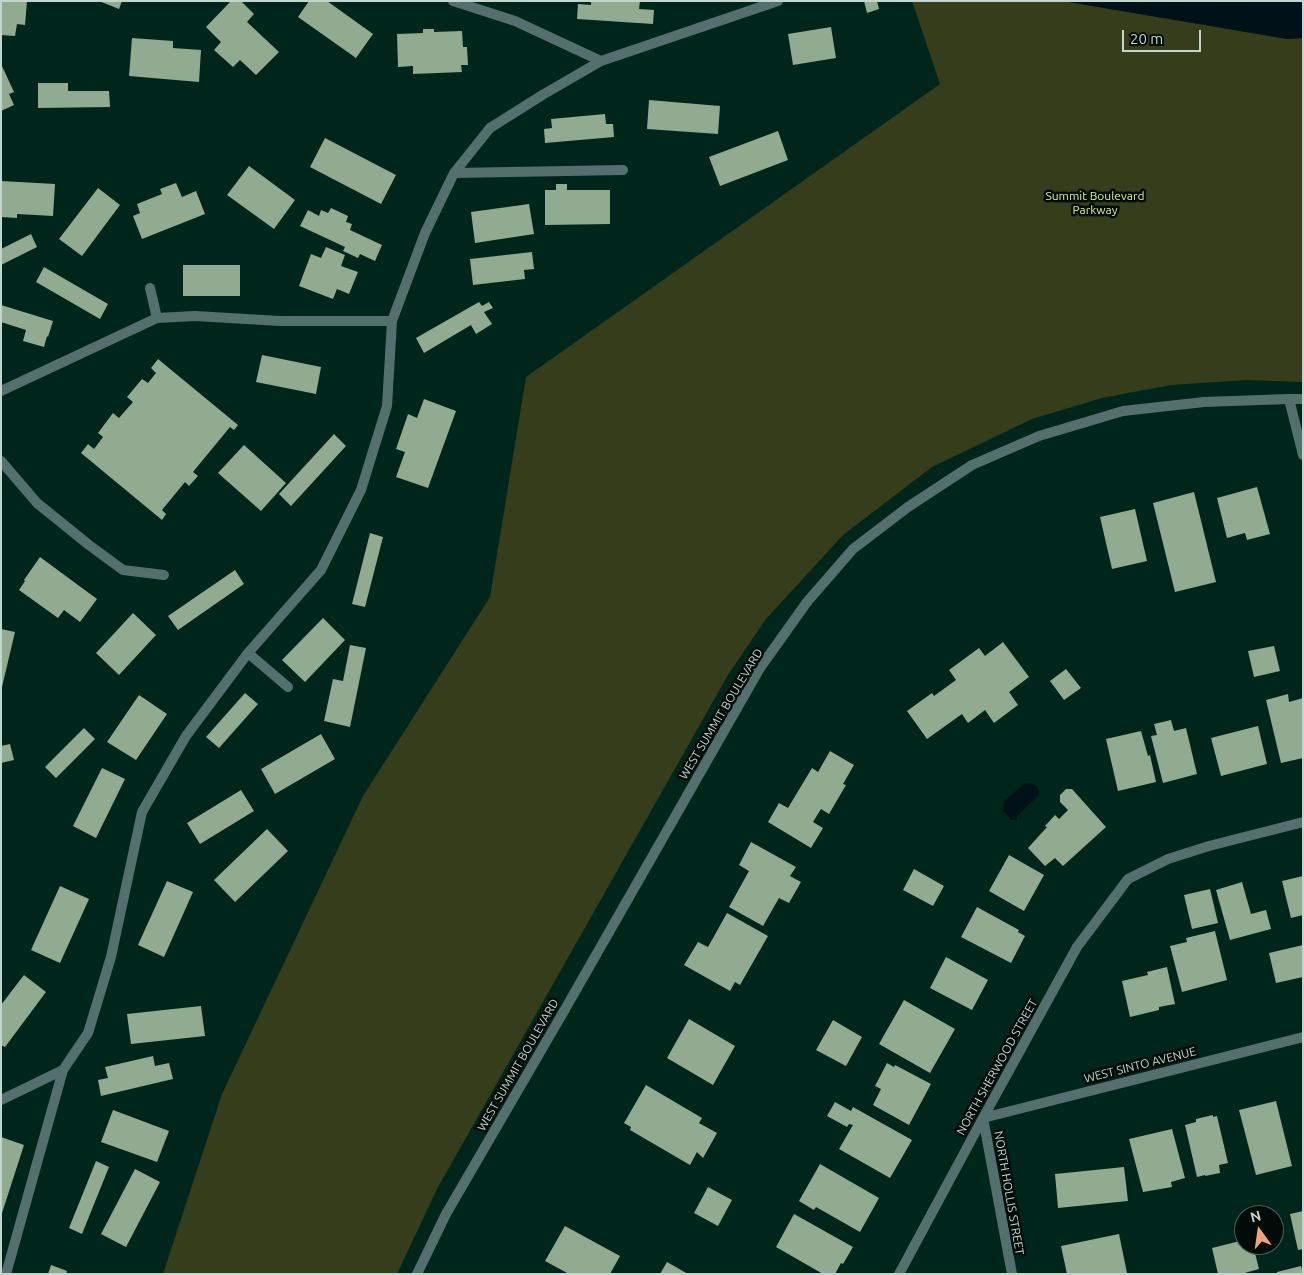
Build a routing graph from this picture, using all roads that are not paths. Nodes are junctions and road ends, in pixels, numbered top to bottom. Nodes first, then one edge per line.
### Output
1 (453, 1) edge
2 (778, 1) edge
3 (601, 62) junction
4 (623, 170) dead end
5 (454, 173) junction
6 (150, 288) dead end
7 (157, 318) junction
8 (392, 322) junction
9 (1, 391) edge
10 (1289, 399) junction
11 (1303, 399) edge
12 (1303, 455) edge
13 (1, 461) edge
14 (164, 576) dead end
15 (248, 653) junction
16 (288, 687) dead end
17 (1303, 822) edge
18 (1303, 1037) edge
19 (63, 1070) junction
20 (1, 1100) edge
21 (983, 1118) junction
22 (6, 1274) edge
23 (417, 1274) edge
24 (899, 1274) edge
25 (1012, 1274) edge

1 - 3 street
2 - 3 street
3 - 5 street
4 - 5 street
5 - 8 street
6 - 7 street
7 - 8 street
7 - 9 street
8 - 15 street
10 - 11 street, WEST SUMMIT BOULEVARD
10 - 12 street
10 - 23 street, WEST SUMMIT BOULEVARD
13 - 14 street
15 - 16 street
15 - 19 street
17 - 21 street, NORTH SHERWOOD STREET
18 - 21 street, WEST SINTO AVENUE
19 - 20 street
19 - 22 street
21 - 24 street, NORTH SHERWOOD STREET
21 - 25 street, NORTH HOLLIS STREET

